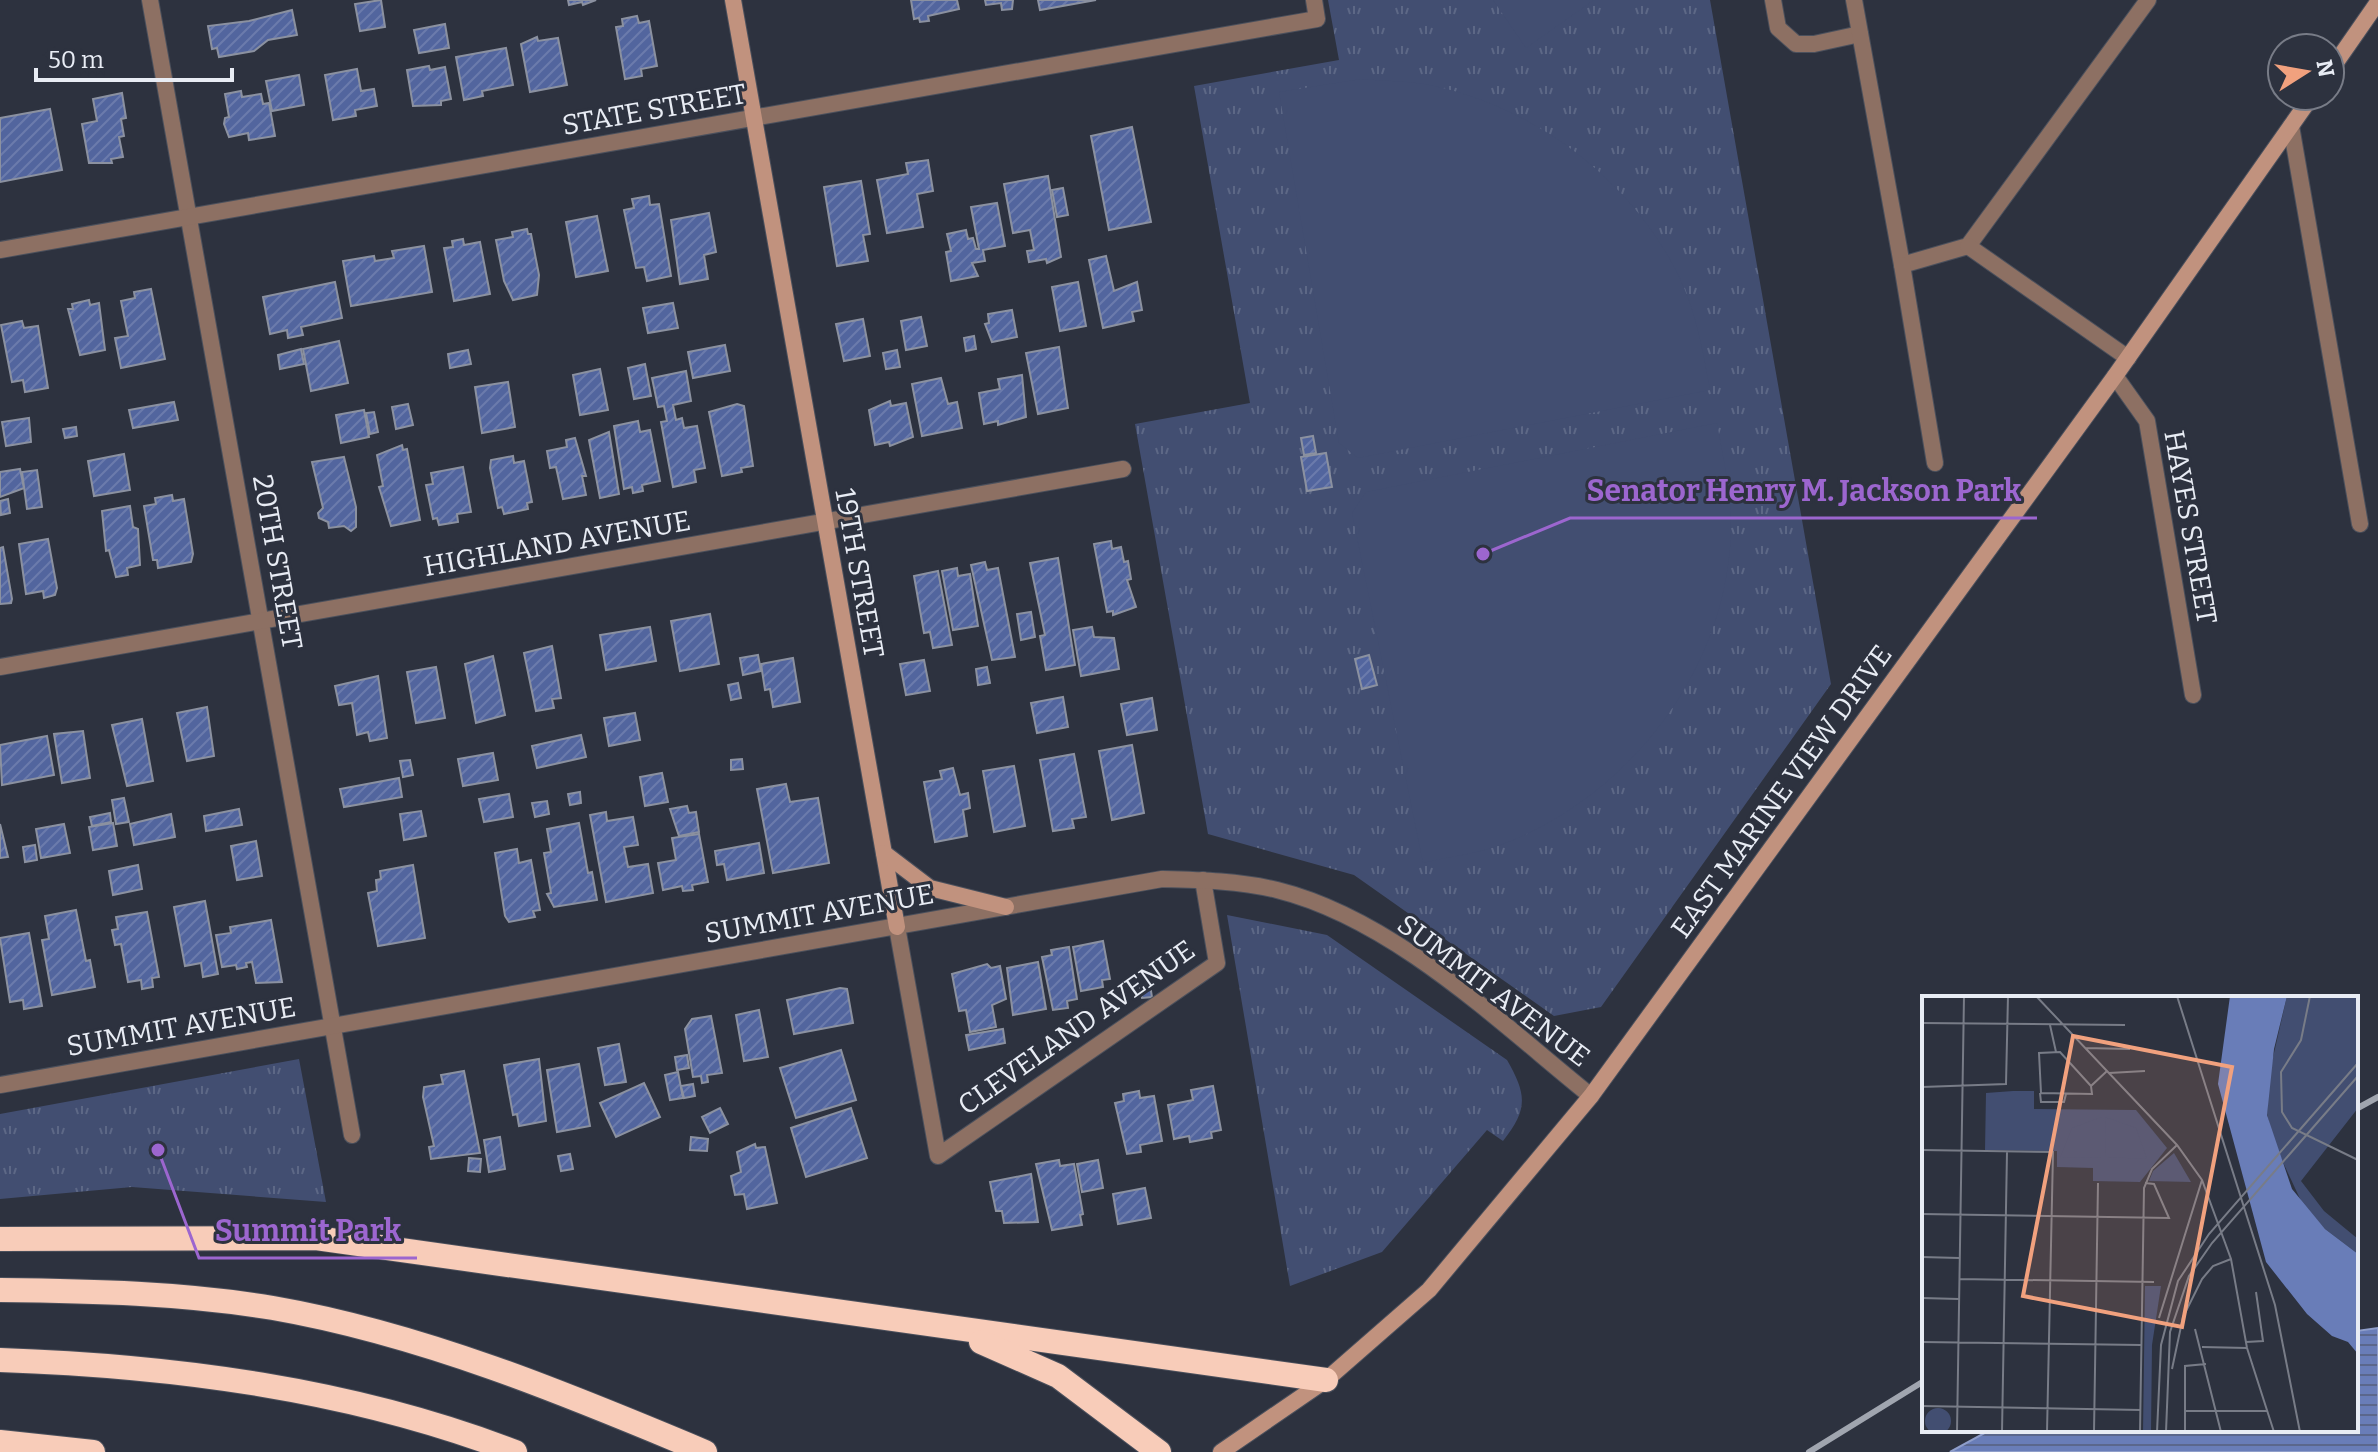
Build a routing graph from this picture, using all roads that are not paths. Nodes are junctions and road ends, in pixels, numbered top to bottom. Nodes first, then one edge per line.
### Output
1 (150, 0) edge
2 (733, 0) edge
3 (1314, 0) edge
4 (1773, 0) edge
5 (1854, 0) edge
6 (2148, 0) edge
7 (2378, 2) edge
8 (1860, 34) junction
9 (2346, 48) edge
10 (2301, 112) edge
11 (754, 118) junction
12 (2291, 126) junction
13 (189, 217) junction
14 (1968, 246) junction
15 (0, 250) edge
16 (1902, 265) junction
17 (2128, 358) junction
18 (2115, 376) junction
19 (1935, 463) dead end
20 (1123, 469) dead end
21 (825, 523) junction
22 (2360, 524) dead end
23 (263, 621) junction
24 (0, 667) edge
25 (2193, 695) dead end
26 (884, 853) junction
27 (1203, 880) junction
28 (1006, 907) junction
29 (897, 927) junction
30 (334, 1025) junction
31 (0, 1085) edge
32 (1591, 1096) junction
33 (352, 1135) dead end
34 (938, 1156) joint
35 (0, 1239) edge
36 (0, 1290) edge
37 (953, 1330) junction
38 (0, 1360) edge
39 (1326, 1380) junction
40 (0, 1442) edge
41 (93, 1452) edge
42 (515, 1452) edge
43 (705, 1452) edge
44 (1159, 1452) edge
45 (1221, 1452) edge

1 - 13 street, 20TH STREET
2 - 11 main road, 19TH STREET
3 - 11 street, STATE STREET
4 - 8 street
5 - 8 street
6 - 14 street
7 - 9 main road
8 - 16 street
10 - 12 main road, EAST MARINE VIEW DRIVE
11 - 13 street, STATE STREET
11 - 21 main road, 19TH STREET
12 - 17 main road, EAST MARINE VIEW DRIVE
12 - 22 street
13 - 15 street, STATE STREET
13 - 23 street, 20TH STREET
14 - 16 street
14 - 17 street
16 - 19 street
17 - 18 main road, EAST MARINE VIEW DRIVE
18 - 25 street, HAYES STREET
18 - 32 main road, EAST MARINE VIEW DRIVE
20 - 21 street, HIGHLAND AVENUE
21 - 23 street, HIGHLAND AVENUE
21 - 26 main road, 19TH STREET
23 - 24 street, HIGHLAND AVENUE
23 - 30 street, 20TH STREET
26 - 28 main road
26 - 29 main road, 19TH STREET
27 - 28 street, SUMMIT AVENUE
27 - 32 street, SUMMIT AVENUE
27 - 34 street, CLEVELAND AVENUE
28 - 29 street, SUMMIT AVENUE
29 - 30 street, SUMMIT AVENUE
29 - 34 street, 19TH STREET
30 - 31 street, SUMMIT AVENUE
30 - 33 street, 20TH STREET
32 - 39 main road, EAST MARINE VIEW DRIVE
35 - 37 highway
36 - 43 highway
37 - 39 highway
37 - 44 highway
38 - 42 highway
39 - 45 main road, EAST MARINE VIEW DRIVE
40 - 41 highway

